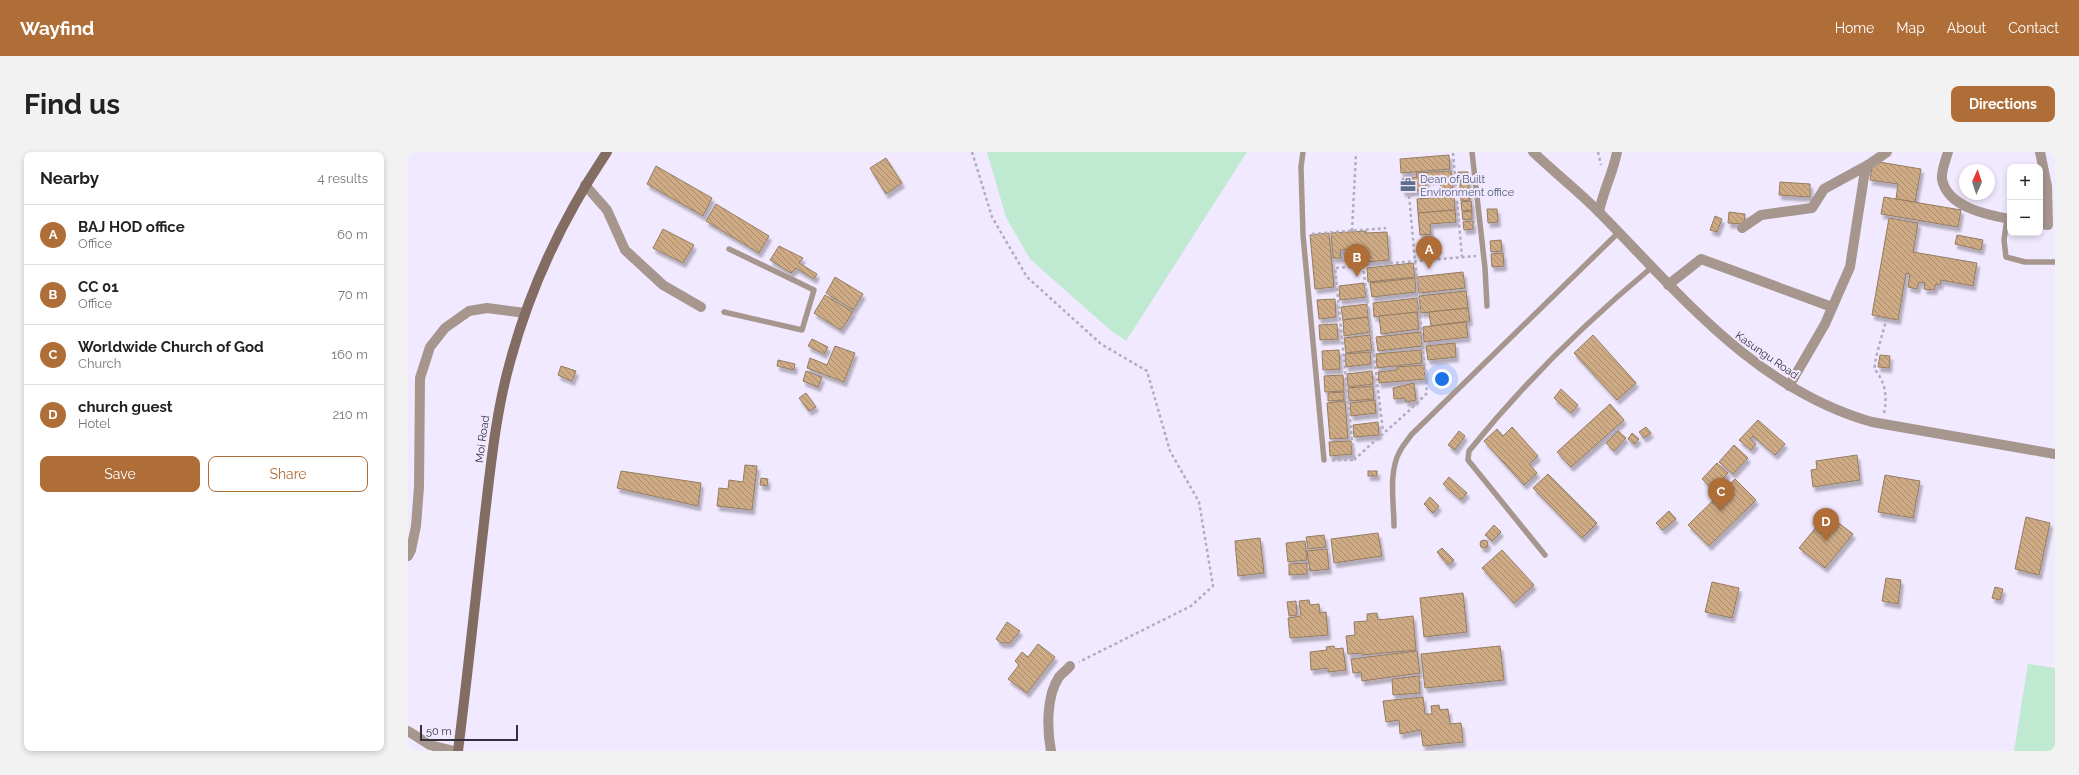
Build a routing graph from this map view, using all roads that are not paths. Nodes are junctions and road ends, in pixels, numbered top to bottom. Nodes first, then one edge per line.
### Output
1 (607, 152) edge
2 (1303, 152) edge
3 (1472, 152) edge
4 (1533, 152) edge
5 (1617, 152) edge
6 (1886, 152) edge
7 (1948, 152) edge
8 (2040, 152) edge
9 (1868, 165) junction
10 (2051, 183) edge
11 (585, 185) junction
12 (1599, 212) junction
13 (2007, 219) edge
14 (2048, 225) edge
15 (2007, 227) edge
16 (1742, 228) dead end
17 (1618, 233) junction
18 (729, 249) dead end
19 (2055, 262) edge
20 (1651, 268) junction
21 (1668, 285) junction
22 (1487, 306) dead end
23 (701, 307) dead end
24 (1832, 307) junction
25 (724, 312) dead end
26 (525, 313) junction
27 (1789, 386) junction
28 (2055, 454) edge
29 (1324, 460) road end
30 (1394, 526) dead end
31 (1545, 555) dead end
32 (408, 556) edge
33 (1070, 666) road end
34 (408, 731) edge
35 (454, 751) edge
36 (458, 751) edge
37 (1052, 751) edge

1 - 11 main road, Moi Road
2 - 29 lane
3 - 22 lane
4 - 12 street, Kasungu Road
5 - 12 street
6 - 9 street
7 - 13 street
8 - 10 street
9 - 16 street
9 - 24 street
10 - 14 street
11 - 23 street
11 - 26 main road, Moi Road
12 - 17 street, Kasungu Road
15 - 19 lane
17 - 20 street, Kasungu Road
17 - 30 lane
18 - 25 lane
20 - 21 street, Kasungu Road
20 - 31 lane
21 - 24 street
21 - 27 street, Kasungu Road
24 - 27 street
26 - 32 street
26 - 36 main road, Moi Road
27 - 28 street, Kasungu Road
33 - 37 street
34 - 35 street

